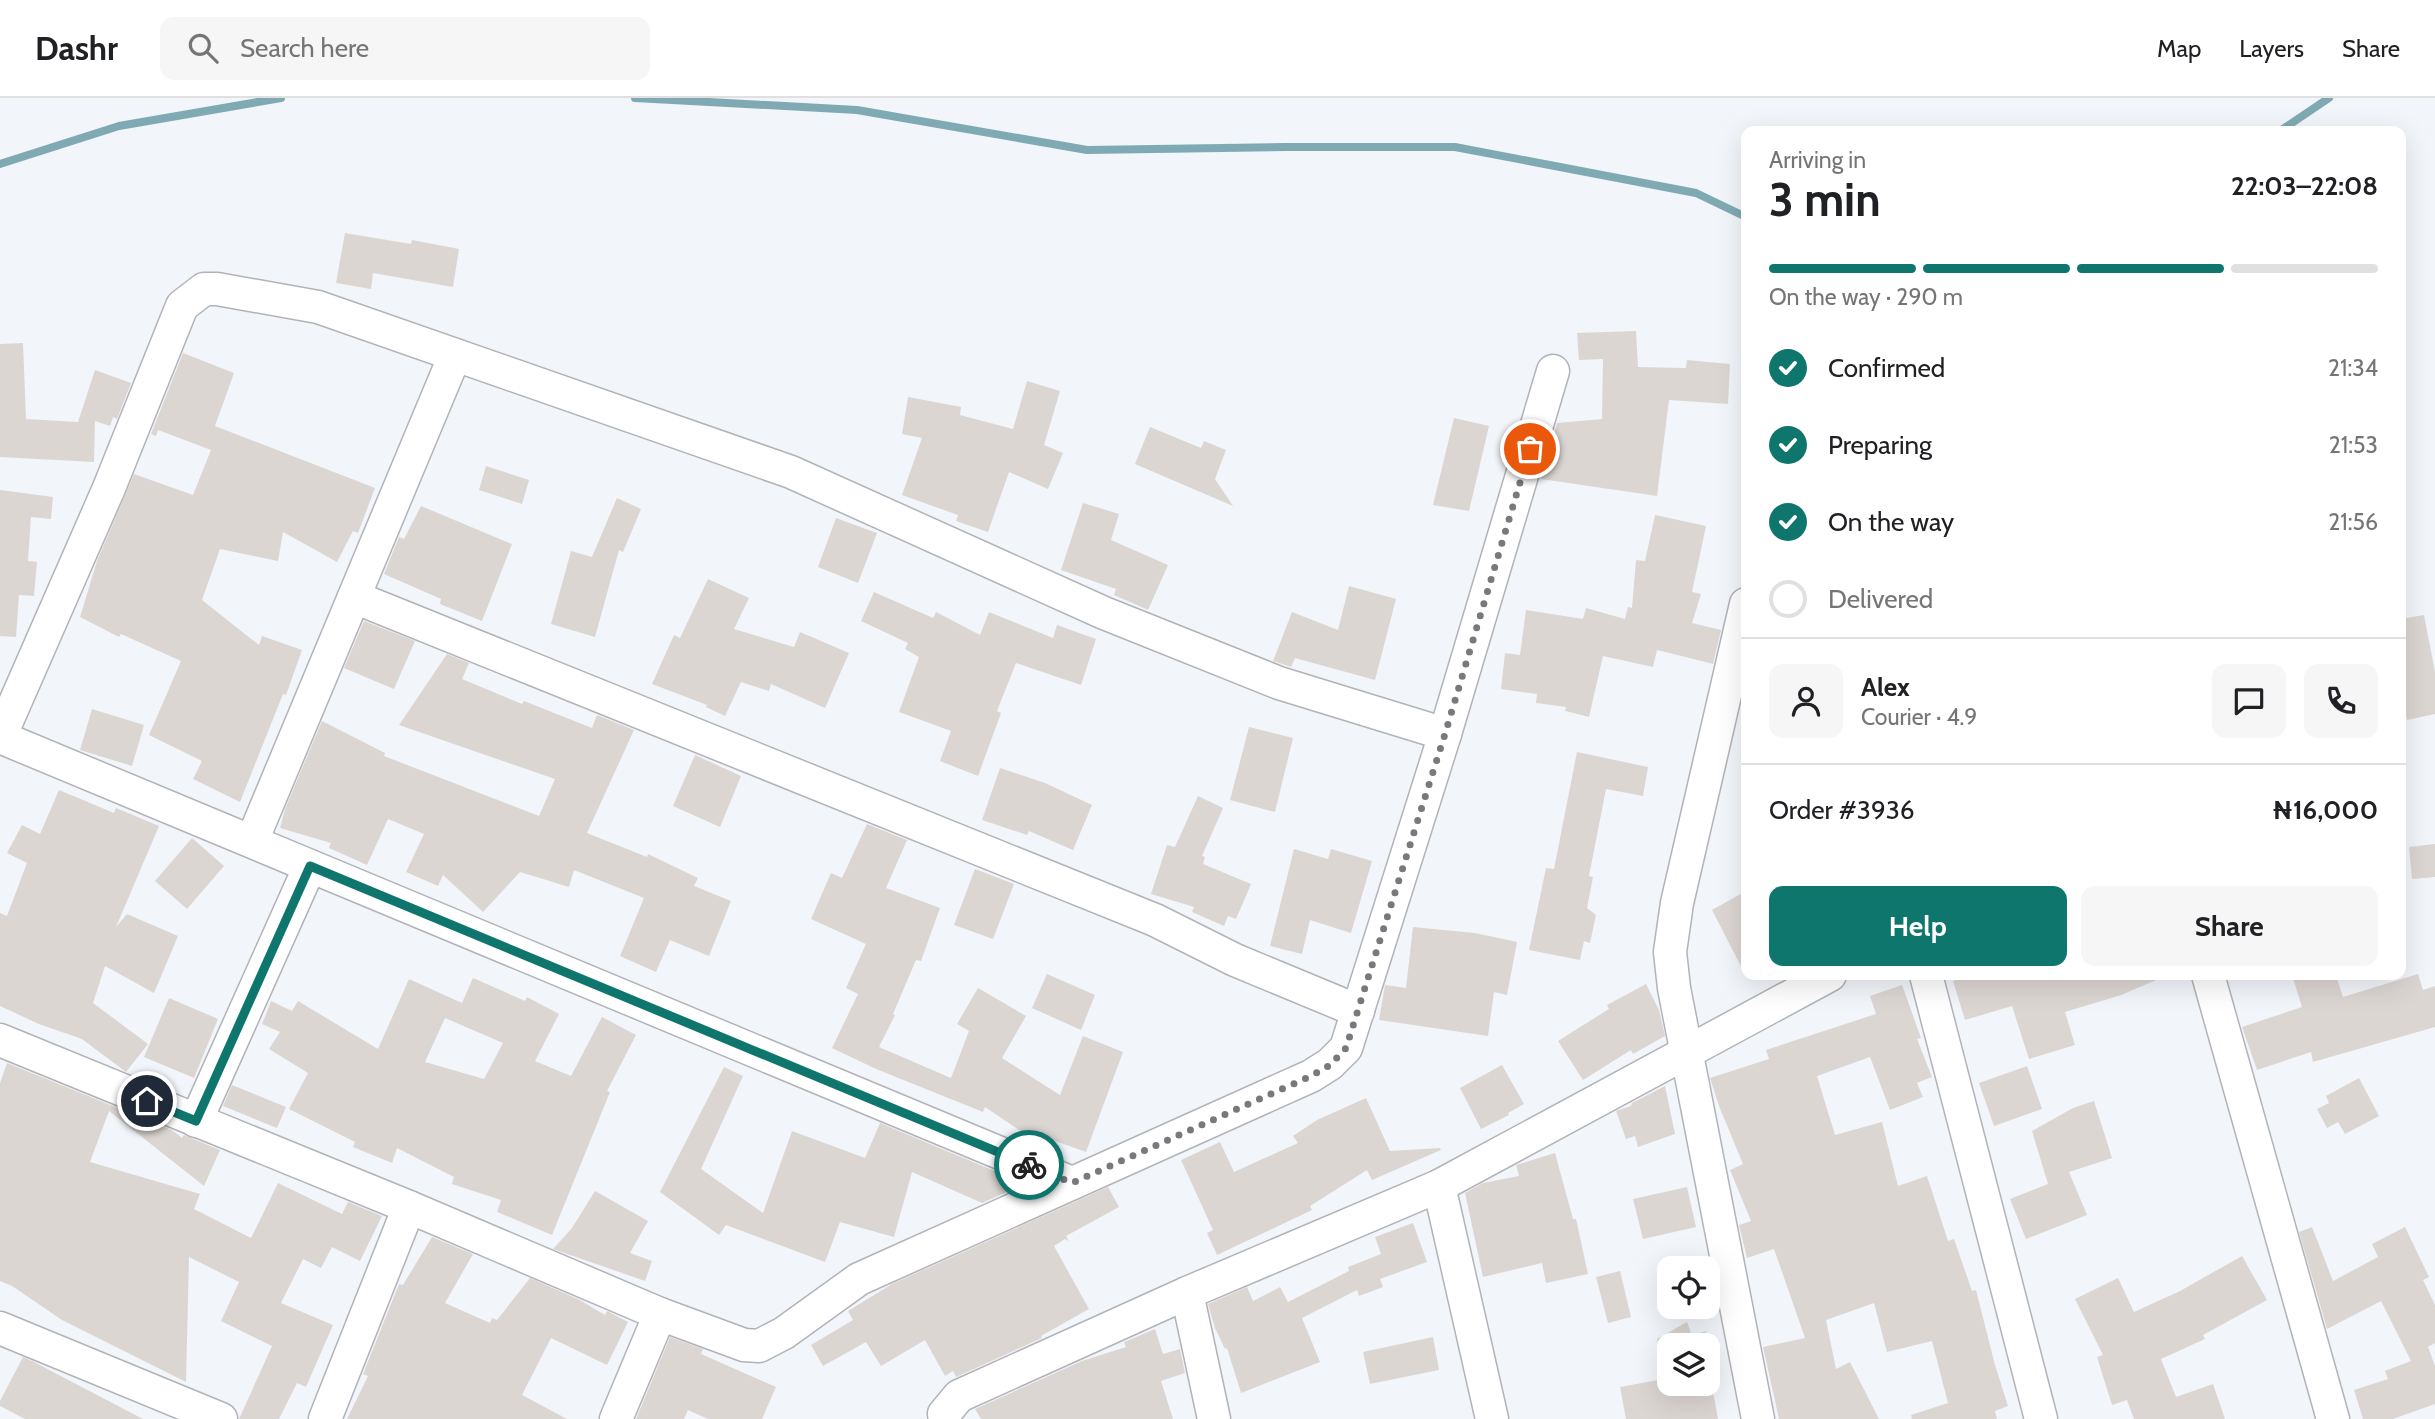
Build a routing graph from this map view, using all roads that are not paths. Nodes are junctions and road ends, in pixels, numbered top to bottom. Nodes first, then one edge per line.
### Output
1 (456, 355) junction
2 (1553, 371) dead end
3 (354, 597) junction
4 (1741, 626) edge
5 (1445, 734) junction
6 (0, 737) edge
7 (252, 841) junction
8 (310, 866) junction
9 (1821, 980) edge
10 (1927, 980) edge
11 (2209, 980) edge
12 (1358, 1011) junction
13 (0, 1040) edge
14 (1685, 1052) junction
15 (196, 1121) junction
16 (1072, 1183) junction
17 (1439, 1186) junction
18 (409, 1207) junction
19 (1187, 1293) junction
20 (660, 1314) junction
21 (0, 1328) edge
22 (221, 1419) edge
23 (325, 1419) edge
24 (616, 1419) edge
25 (945, 1419) edge
26 (1214, 1419) edge
27 (1492, 1419) edge
28 (1758, 1419) edge
29 (2041, 1419) edge
30 (2333, 1419) edge

1 - 3 street
1 - 5 street
1 - 6 street
2 - 5 street
3 - 7 street
3 - 12 street
4 - 14 street
5 - 12 street
6 - 7 street
7 - 8 street
8 - 15 street
8 - 16 street
9 - 14 street
10 - 29 street
11 - 30 street
12 - 16 street
13 - 15 street
14 - 17 street
14 - 28 street
15 - 18 street
16 - 20 street
17 - 19 street
17 - 27 street
18 - 20 street
18 - 23 street
19 - 25 street
19 - 26 street
20 - 24 street
21 - 22 street

